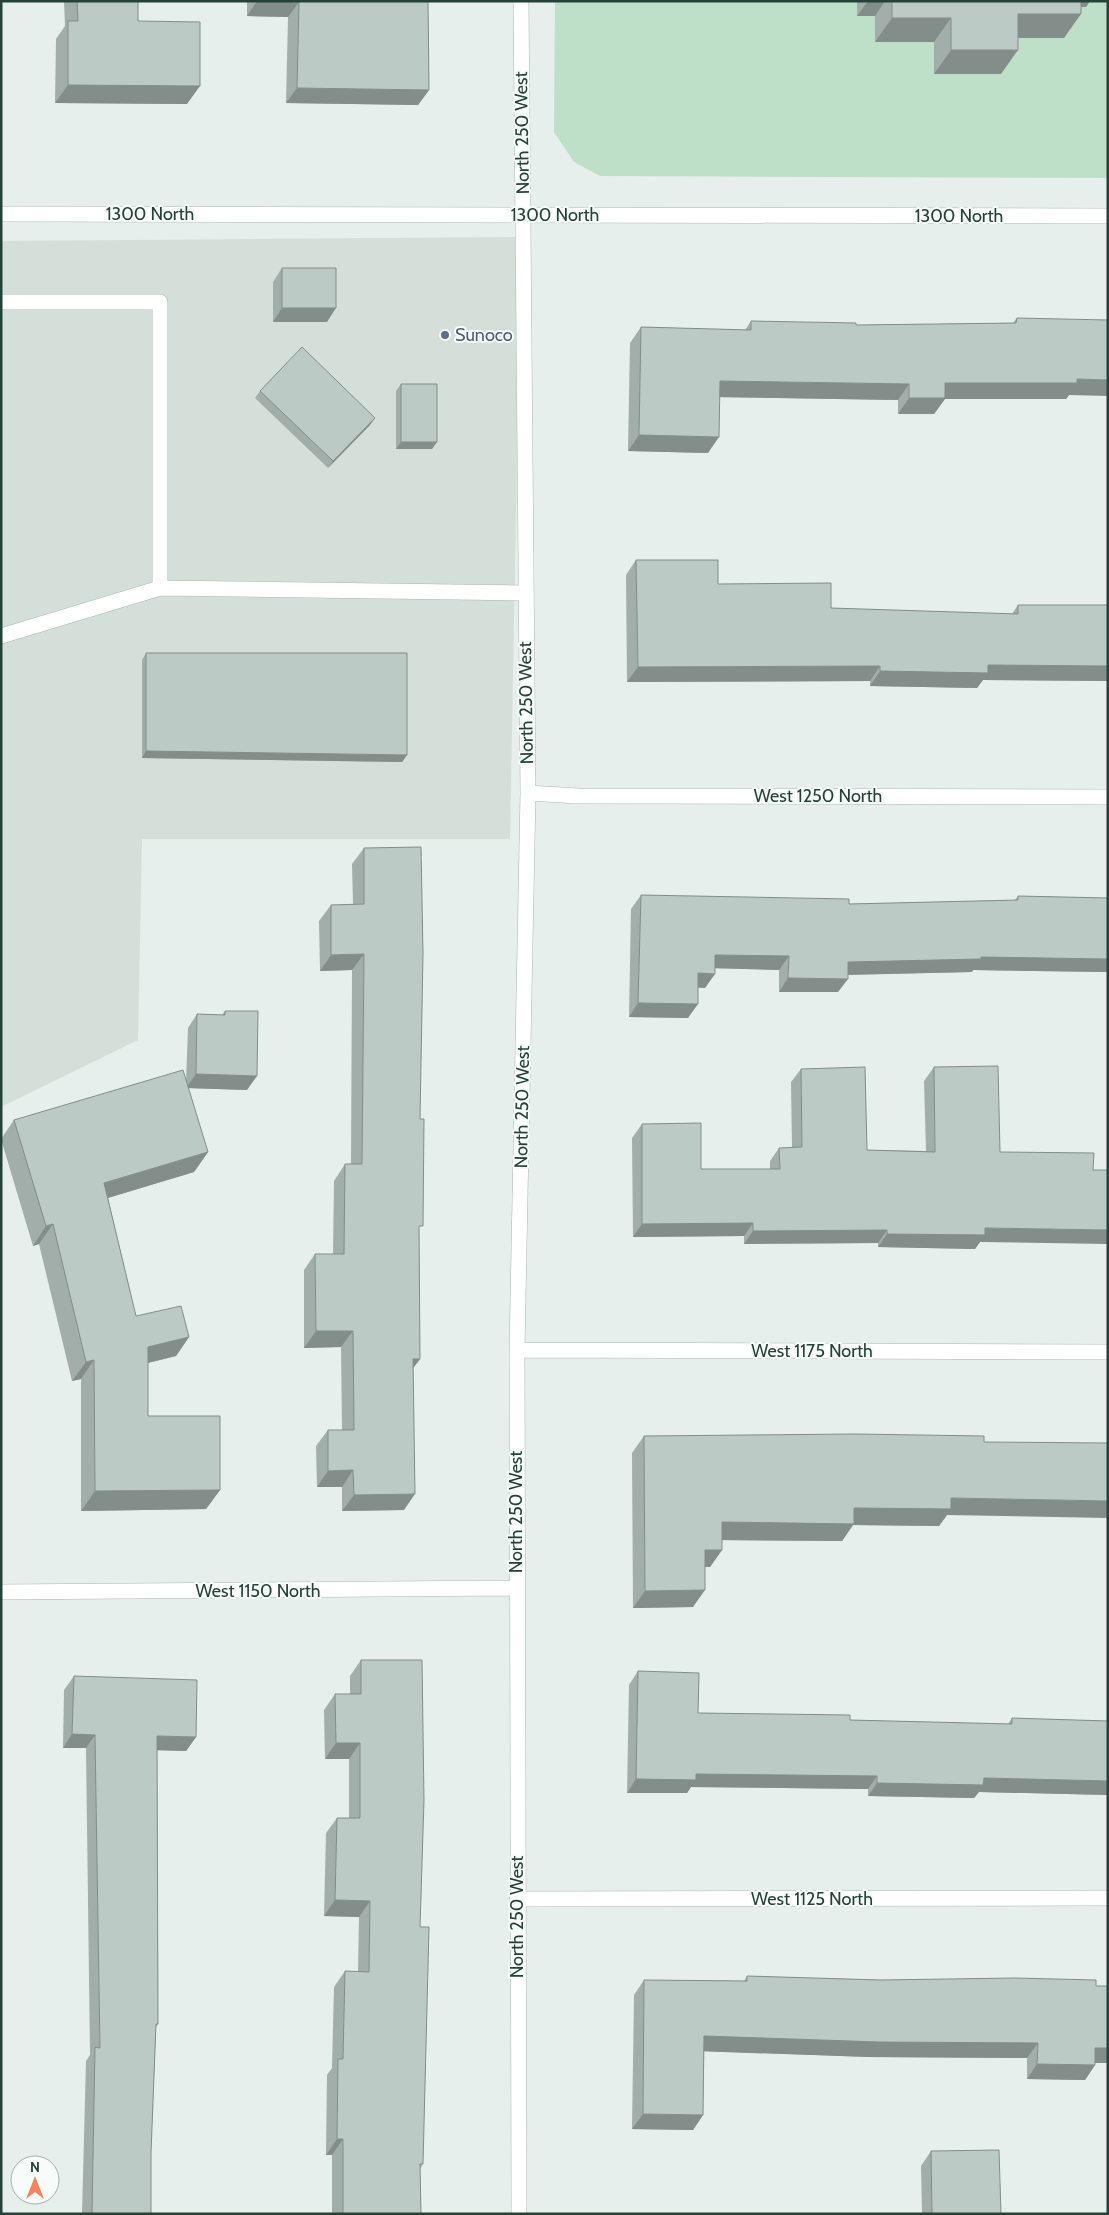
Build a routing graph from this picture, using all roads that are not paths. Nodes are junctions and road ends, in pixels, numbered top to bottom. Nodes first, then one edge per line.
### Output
1 (520, 1) edge
2 (1, 214) edge
3 (523, 214) junction
4 (1108, 216) edge
5 (1, 302) edge
6 (160, 588) junction
7 (525, 593) junction
8 (1, 636) edge
9 (528, 793) junction
10 (1108, 797) edge
11 (517, 1350) junction
12 (1108, 1352) edge
13 (516, 1588) junction
14 (1, 1592) edge
15 (1108, 1898) edge
16 (517, 1899) junction
17 (519, 2214) edge

1 - 3 street, North 250 West
2 - 3 street, 1300 North
3 - 4 street, 1300 North
3 - 7 street, North 250 West
5 - 6 street
6 - 7 street
6 - 8 street
7 - 9 street, North 250 West
9 - 10 street, West 1250 North
9 - 11 street, North 250 West
11 - 12 street, West 1175 North
11 - 13 street, North 250 West
13 - 14 street, West 1150 North
13 - 16 street, North 250 West
15 - 16 street, West 1125 North
16 - 17 street, North 250 West

